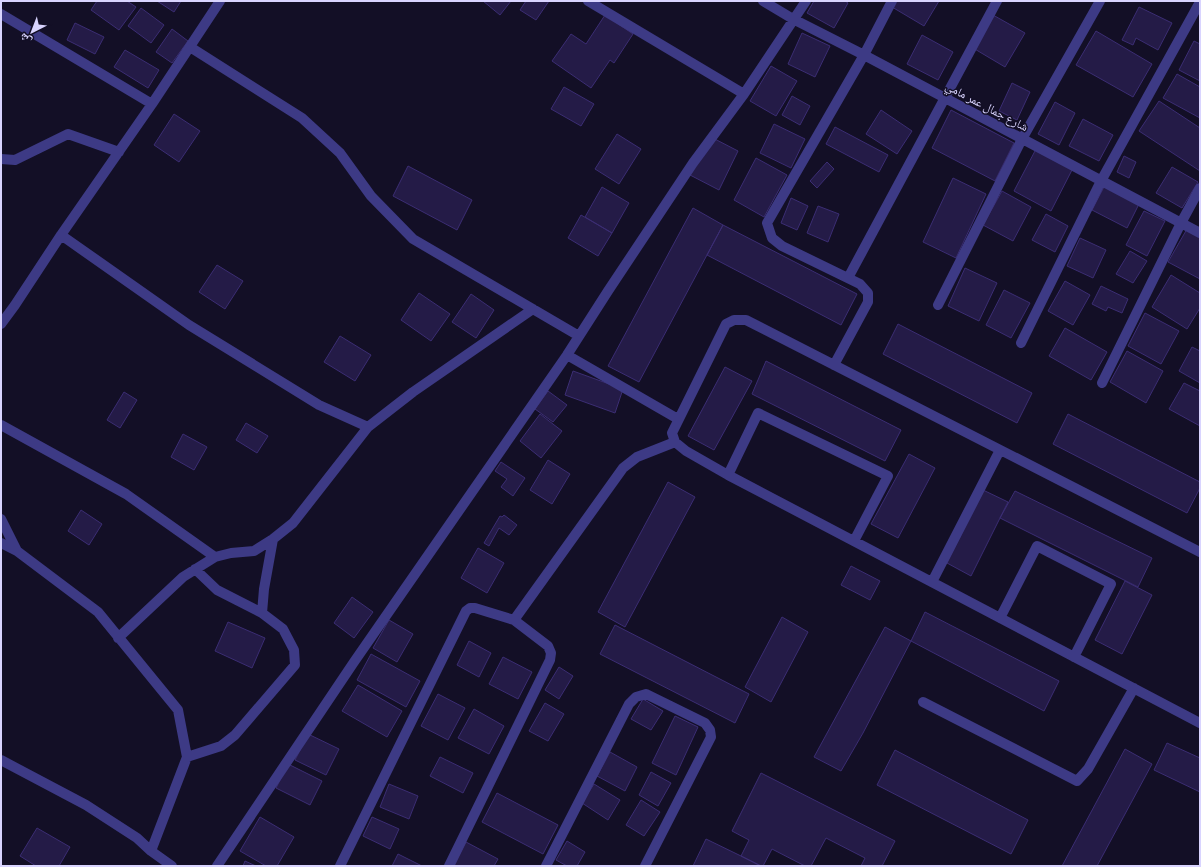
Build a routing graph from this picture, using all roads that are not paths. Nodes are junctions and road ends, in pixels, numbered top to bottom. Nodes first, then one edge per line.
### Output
1 (220, 1) edge
2 (588, 1) edge
3 (763, 1) edge
4 (806, 1) edge
5 (892, 1) edge
6 (997, 1) edge
7 (1100, 1) edge
8 (1200, 2) edge
9 (1, 14) edge
10 (793, 19) junction
11 (190, 47) junction
12 (864, 55) junction
13 (744, 94) junction
14 (944, 98) junction
15 (152, 104) junction
16 (1022, 139) junction
17 (119, 152) junction
18 (1, 159) edge
19 (1101, 181) junction
20 (1200, 188) edge
21 (1181, 223) junction
22 (1200, 233) edge
23 (61, 235) junction
24 (848, 278) junction
25 (938, 304) dead end
26 (533, 309) junction
27 (1, 324) edge
28 (579, 336) junction
29 (1021, 342) dead end
30 (566, 355) junction
31 (834, 365) junction
32 (1102, 383) dead end
33 (678, 419) junction
34 (1, 425) edge
35 (368, 427) junction
36 (676, 442) junction
37 (1000, 450) junction
38 (728, 475) junction
39 (1, 519) edge
40 (273, 540) junction
41 (854, 541) junction
42 (1, 543) edge
43 (17, 551) junction
44 (1200, 552) edge
45 (215, 557) junction
46 (195, 569) junction
47 (932, 582) junction
48 (262, 613) junction
49 (1000, 618) junction
50 (514, 620) junction
51 (118, 638) junction
52 (1074, 657) junction
53 (1134, 688) junction
54 (923, 702) dead end
55 (1200, 723) edge
56 (187, 757) junction
57 (1, 760) edge
58 (151, 852) junction
59 (172, 866) edge
60 (217, 866) edge
61 (340, 866) edge
62 (448, 866) edge
63 (546, 866) edge
64 (645, 866) edge

1 - 11 street
2 - 13 street
3 - 10 street, شارع جمال عمر مامي
4 - 10 street
5 - 12 street
6 - 14 street
7 - 16 street
8 - 19 street
9 - 15 street
10 - 12 street, شارع جمال عمر مامي
10 - 13 street
11 - 15 street
11 - 26 street
12 - 14 street, شارع جمال عمر مامي
12 - 24 street
13 - 28 street
14 - 16 street, شارع جمال عمر مامي
14 - 24 street
15 - 17 street
16 - 19 street, شارع جمال عمر مامي
16 - 25 street
17 - 18 street
17 - 23 street
19 - 21 street, شارع جمال عمر مامي
19 - 29 street
20 - 21 street
21 - 22 street, شارع جمال عمر مامي
21 - 32 street
23 - 27 street
23 - 35 street
24 - 31 street
26 - 28 street
26 - 35 street
28 - 30 street
30 - 33 street
30 - 60 street
31 - 33 street
31 - 37 street
33 - 36 street
34 - 45 street
35 - 40 street
36 - 38 street
36 - 50 street
37 - 44 street
37 - 47 street
38 - 41 street
38 - 41 street
39 - 43 street
40 - 45 street
40 - 48 street
41 - 47 street
42 - 43 street
43 - 51 street
45 - 46 street
46 - 48 street
46 - 51 street
47 - 49 street
48 - 56 street
49 - 52 street
49 - 52 street
50 - 61 street
50 - 62 street
51 - 56 street
52 - 53 street
53 - 54 street
53 - 55 street
56 - 58 street
57 - 58 street
58 - 59 street
63 - 64 street

